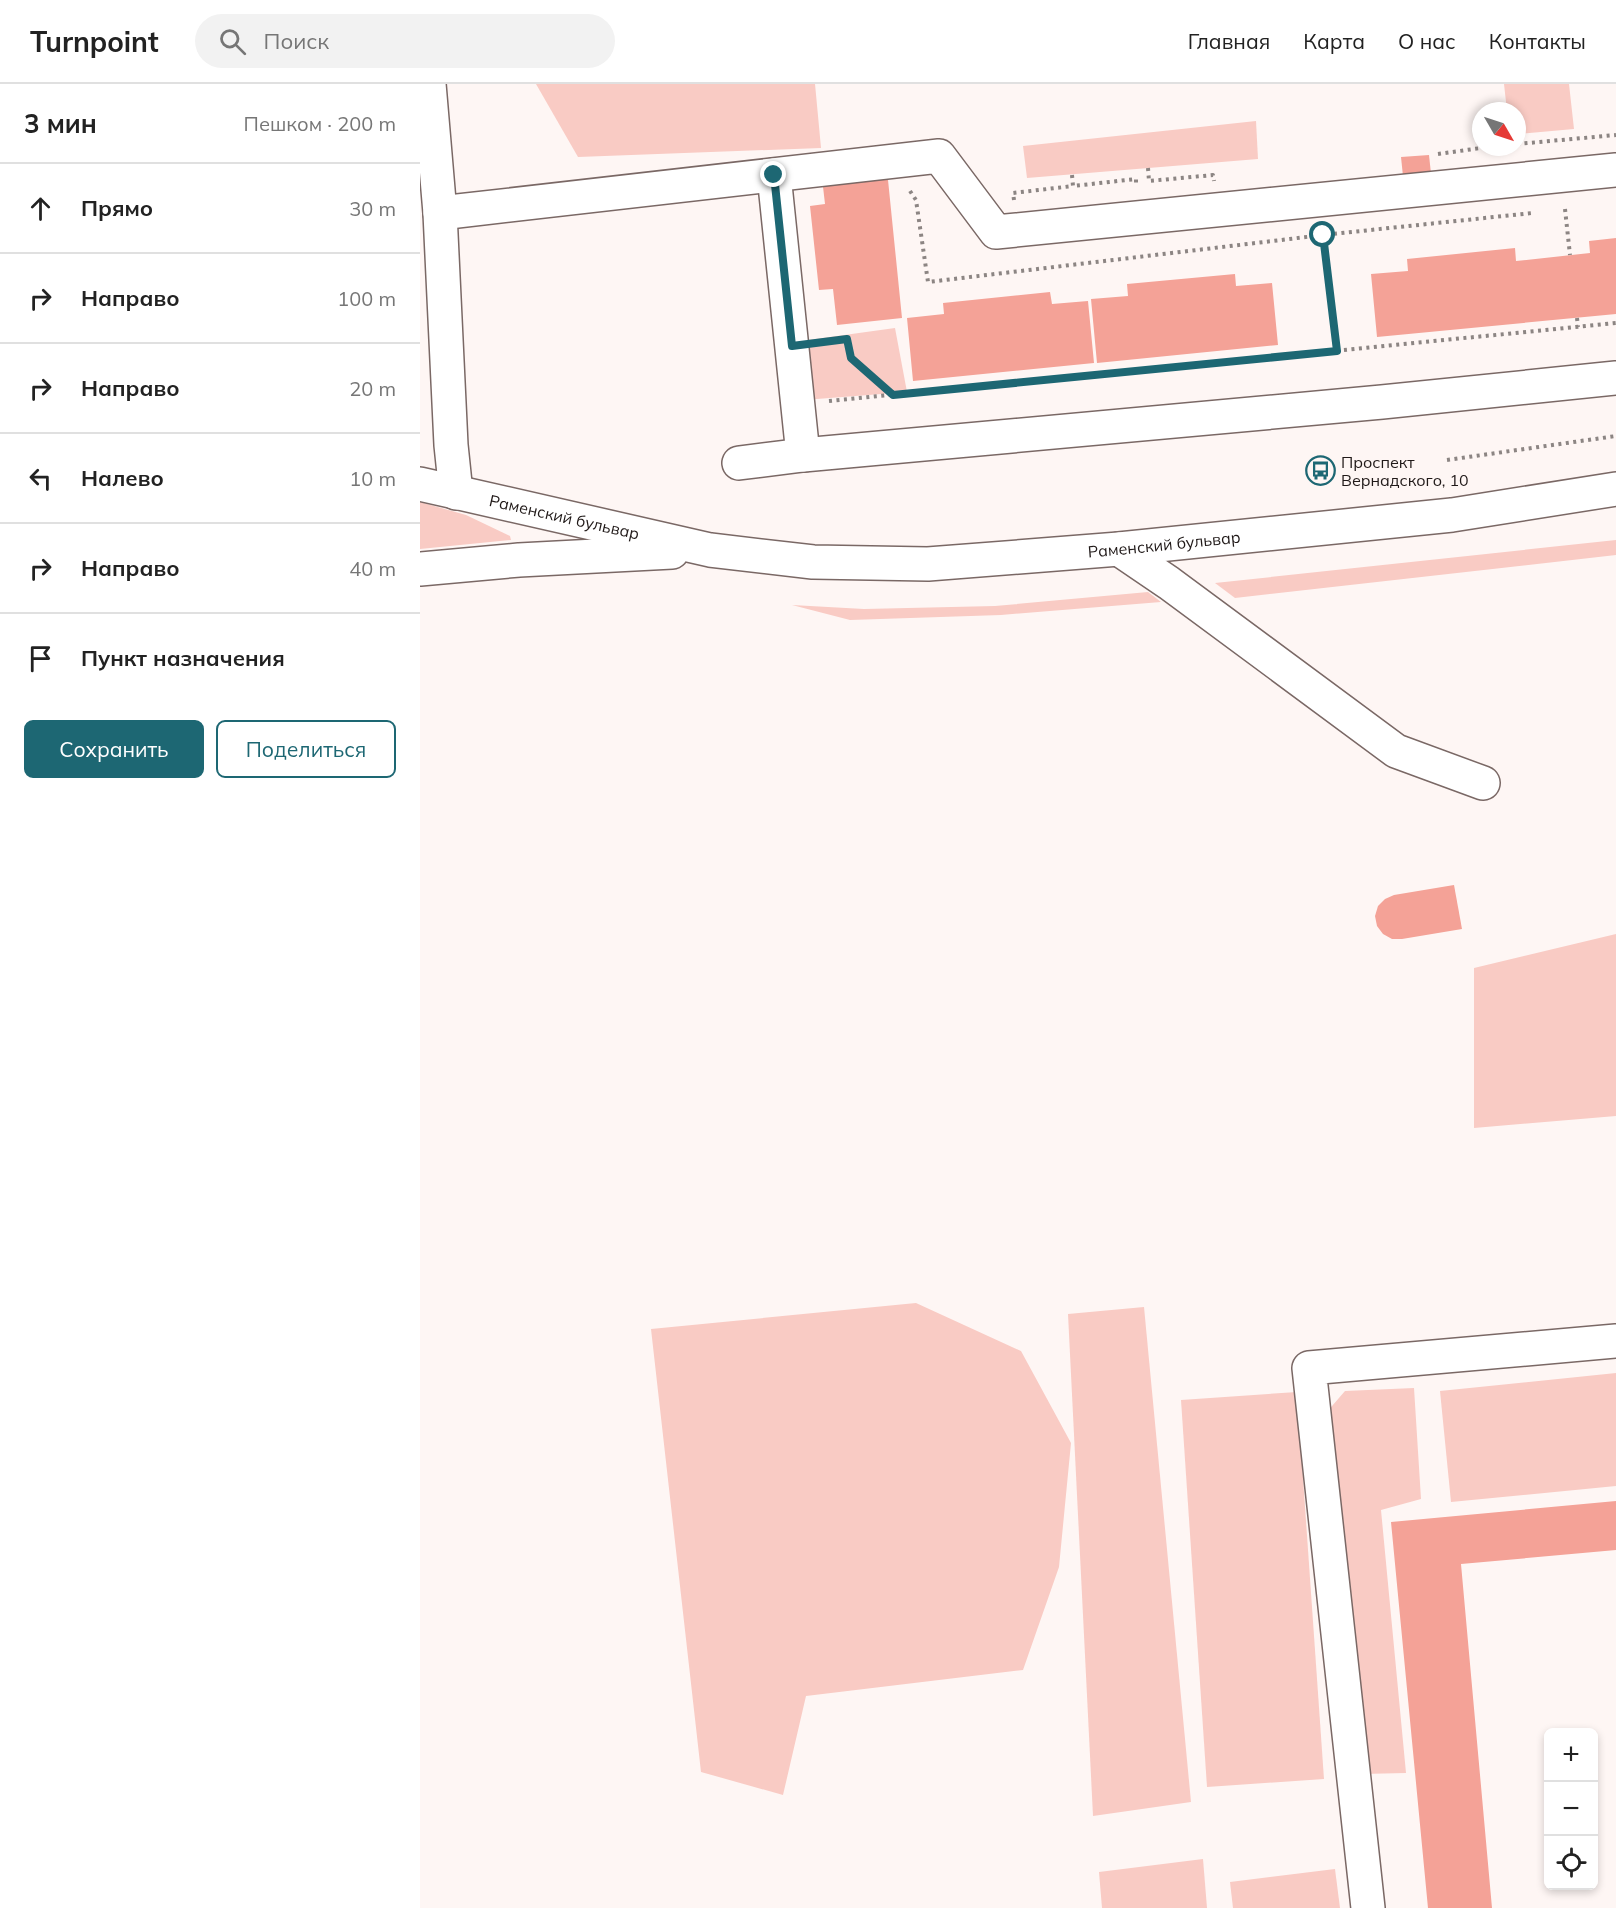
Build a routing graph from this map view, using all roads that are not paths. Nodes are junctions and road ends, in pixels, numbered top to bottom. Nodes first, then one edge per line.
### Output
1 (429, 84) edge
2 (1616, 170) edge
3 (774, 175) junction
4 (440, 213) junction
5 (1616, 378) edge
6 (803, 455) junction
7 (739, 463) dead end
8 (420, 484) edge
9 (1616, 489) edge
10 (456, 493) junction
11 (1119, 549) junction
12 (710, 550) junction
13 (420, 569) edge
14 (1483, 783) dead end
15 (1616, 1341) edge
16 (1368, 1908) edge

1 - 4 street
2 - 3 street
3 - 4 street
3 - 6 street
4 - 10 street
5 - 6 street
6 - 7 street
8 - 10 street, Раменский бульвар
9 - 11 street, Раменский бульвар
10 - 12 street, Раменский бульвар
11 - 12 street, Раменский бульвар
11 - 14 street
12 - 13 street, Раменский бульвар
15 - 16 street

